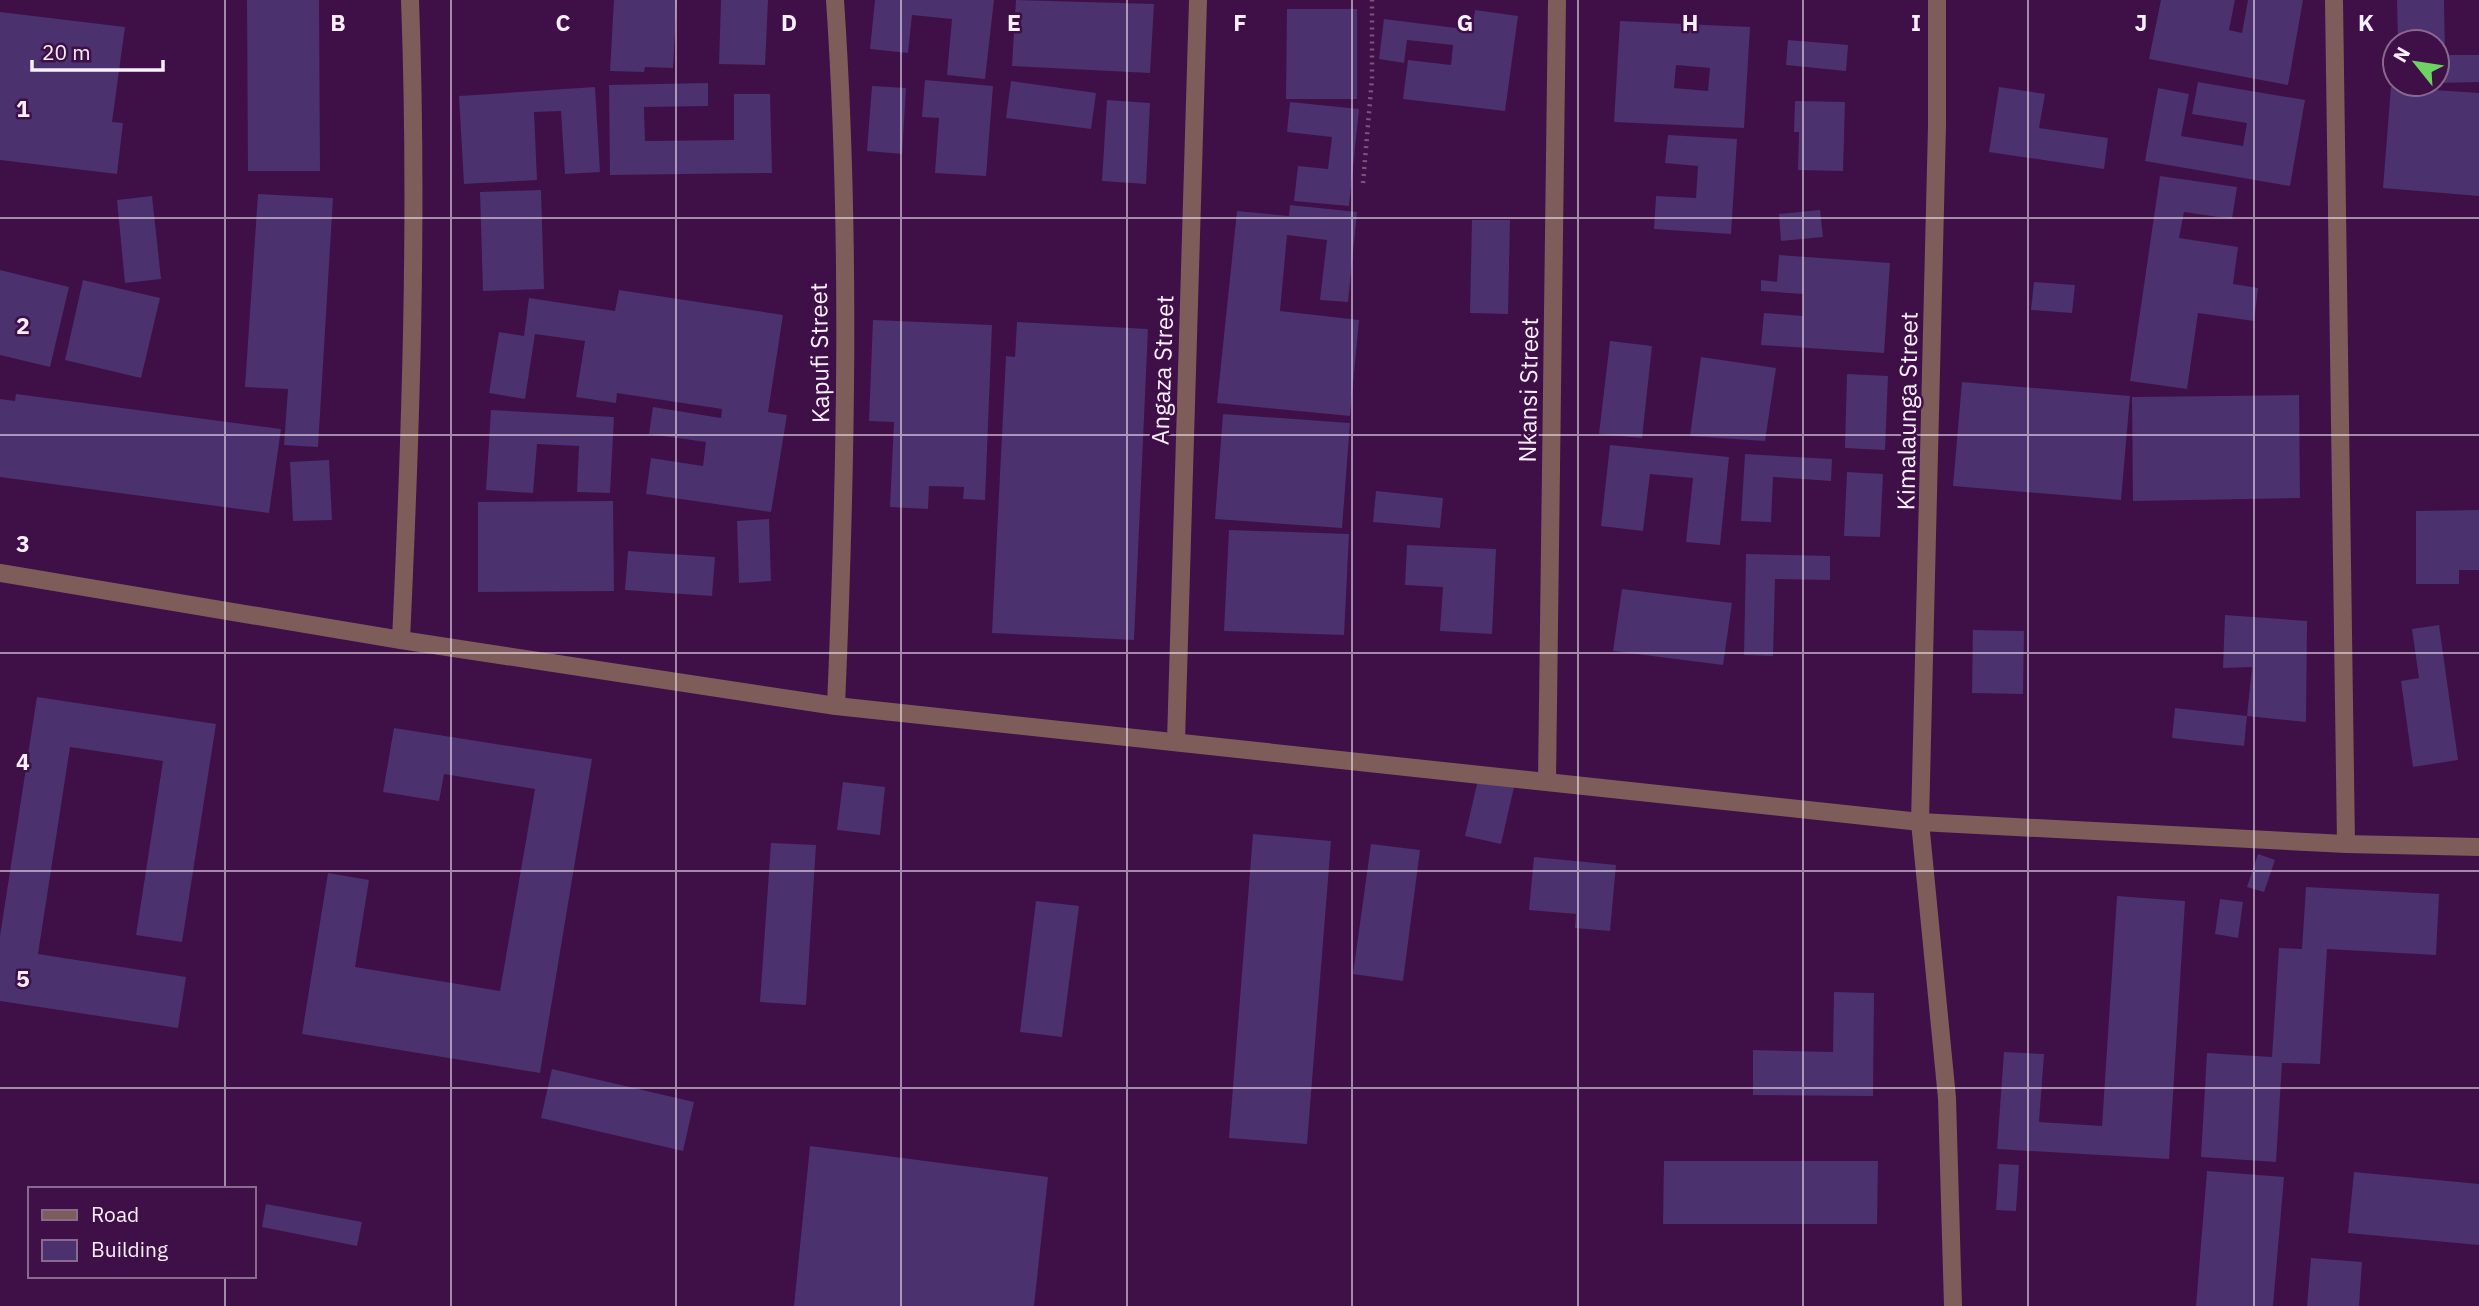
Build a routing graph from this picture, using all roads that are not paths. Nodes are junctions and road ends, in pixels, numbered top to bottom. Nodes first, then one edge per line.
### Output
1 (410, 0) edge
2 (835, 0) edge
3 (1198, 0) edge
4 (1557, 0) edge
5 (1937, 0) edge
6 (2333, 0) edge
7 (0, 573) edge
8 (401, 640) junction
9 (836, 706) junction
10 (1176, 741) junction
11 (1547, 781) junction
12 (1920, 822) junction
13 (2346, 844) junction
14 (2479, 847) edge
15 (1953, 1306) edge

1 - 8 street
2 - 9 street, Kapufi Street
3 - 10 street, Angaza Street
4 - 11 street, Nkansi Street
5 - 12 street, Kimalaunga Street
6 - 13 street
7 - 8 street
8 - 9 street
9 - 10 street
10 - 11 street
11 - 12 street
12 - 13 street
12 - 15 street, Kimalaunga Street
13 - 14 street

